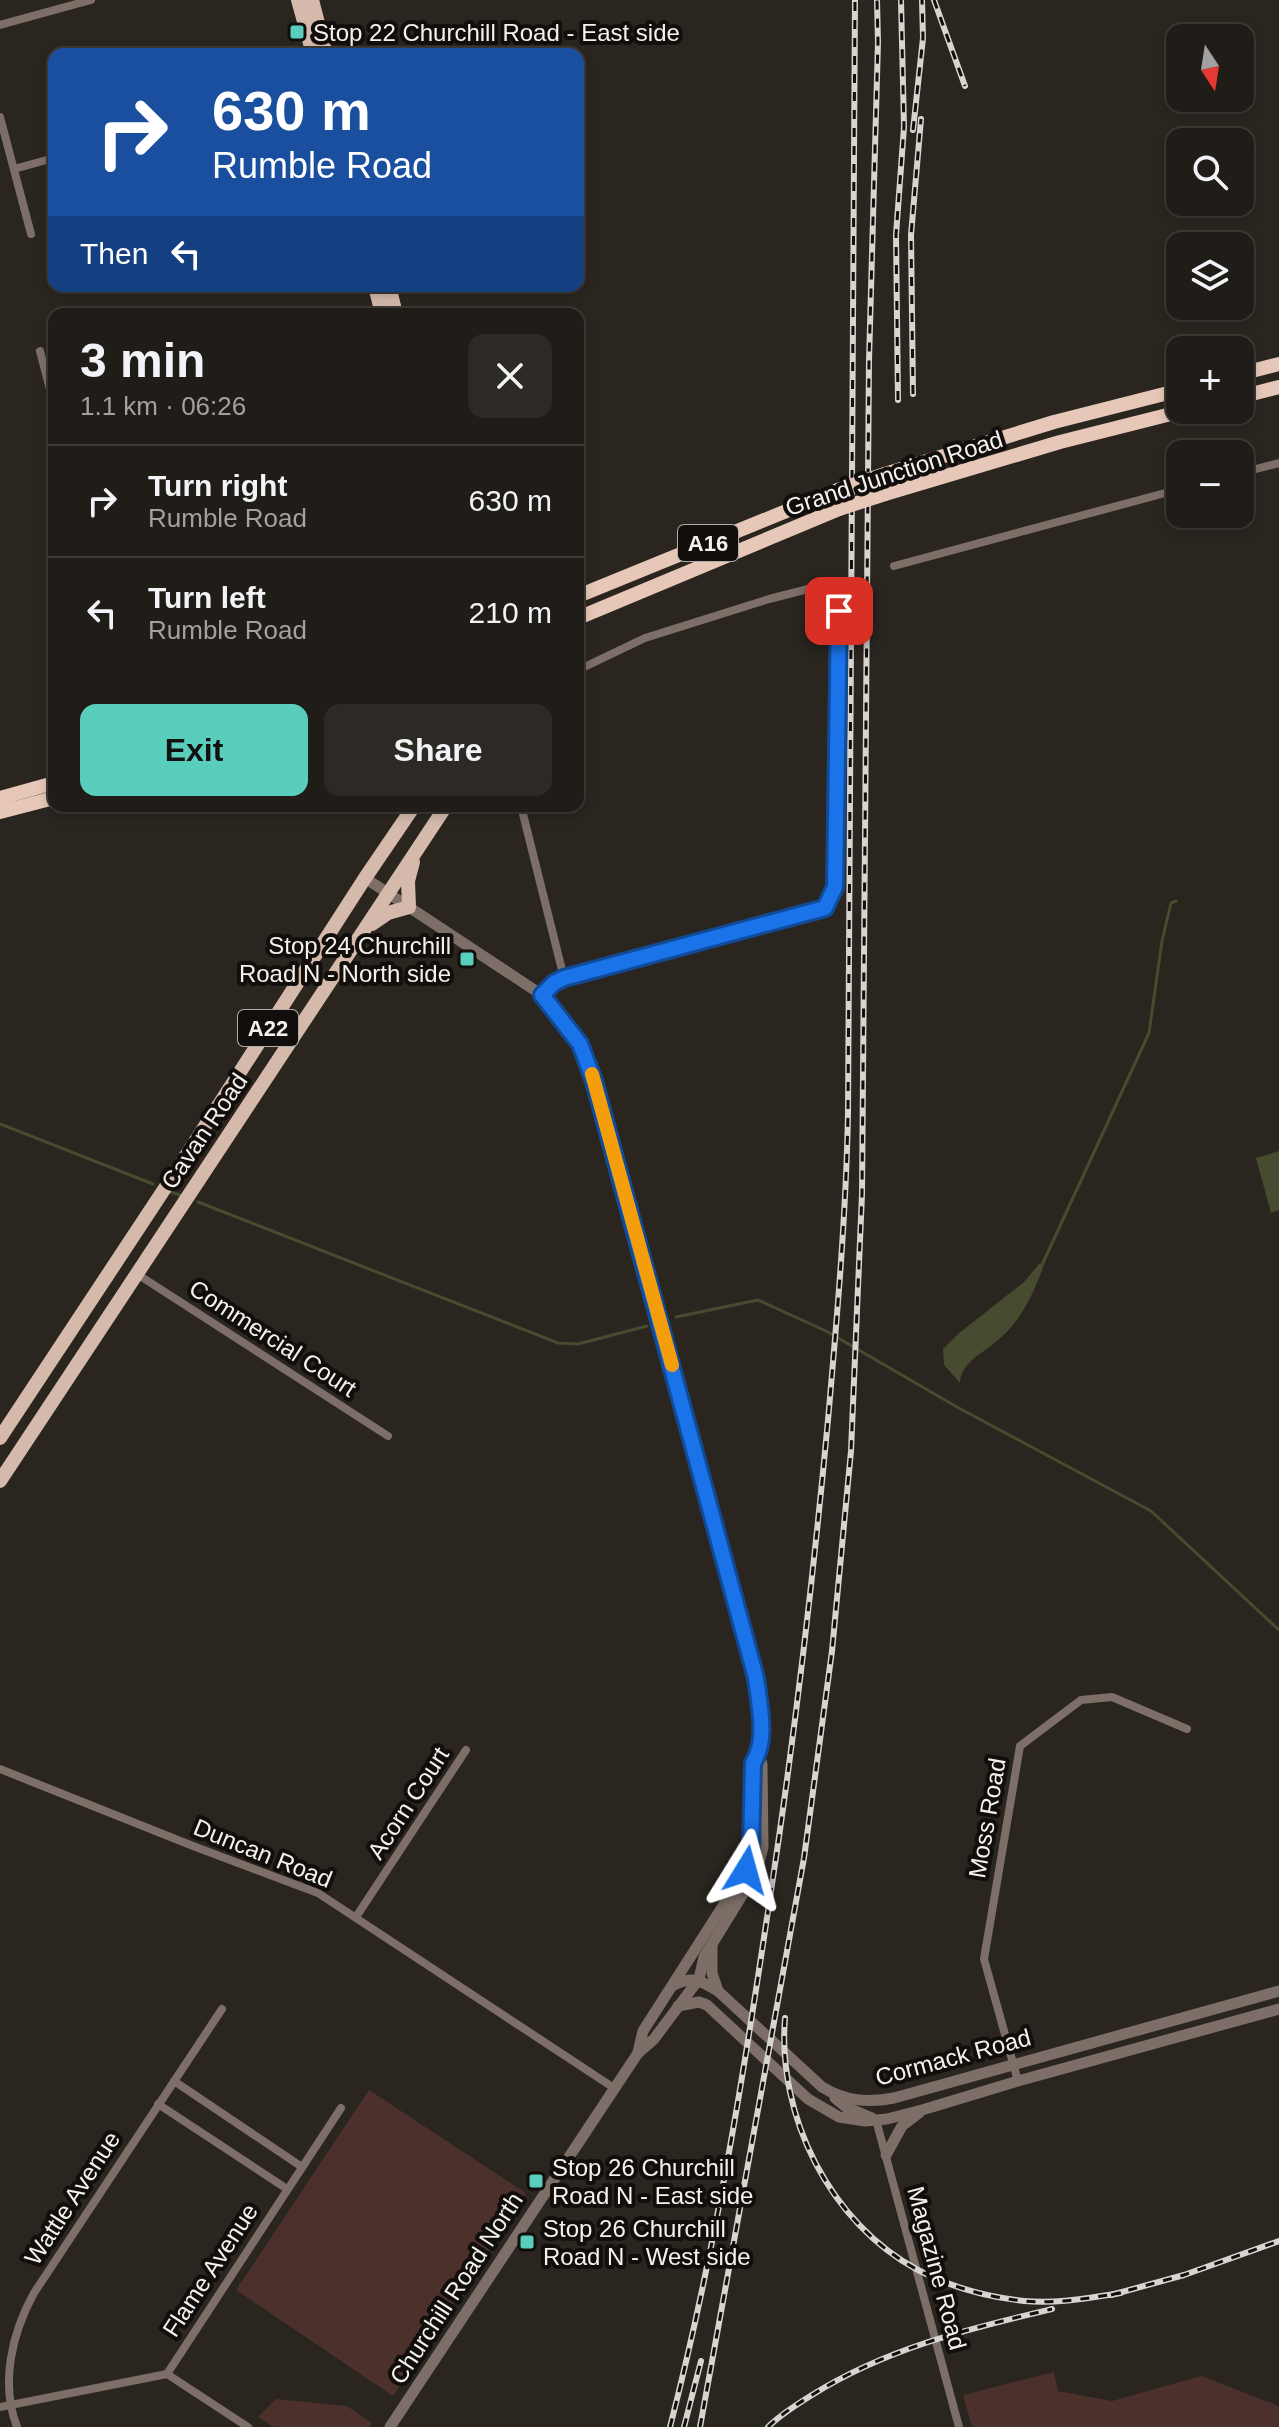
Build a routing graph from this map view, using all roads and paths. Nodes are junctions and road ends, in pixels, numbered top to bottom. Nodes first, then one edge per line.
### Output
1 (91, 0) edge
2 (298, 0) edge
3 (312, 0) edge
4 (0, 25) edge
5 (311, 48) edge
6 (324, 48) edge
7 (0, 117) edge
8 (48, 160) edge
9 (14, 169) junction
10 (31, 234) dead end
11 (40, 351) dead end
12 (1279, 364) edge
13 (1254, 370) edge
14 (48, 382) edge
15 (1279, 387) edge
16 (1254, 393) edge
17 (1166, 394) edge
18 (1166, 415) edge
19 (1279, 463) edge
20 (1254, 469) edge
21 (1166, 493) edge
22 (894, 566) dead end
23 (584, 594) edge
24 (613, 604) junction
25 (584, 616) edge
26 (584, 621) edge
27 (584, 667) edge
28 (48, 785) edge
29 (0, 798) edge
30 (48, 800) edge
31 (0, 812) edge
32 (410, 812) edge
33 (442, 812) edge
34 (522, 812) edge
35 (416, 850) junction
36 (365, 878) junction
37 (388, 893) junction
38 (409, 907) junction
39 (365, 928) junction
40 (564, 978) junction
41 (542, 995) junction
42 (137, 1274) junction
43 (388, 1436) dead end
44 (0, 1438) edge
45 (0, 1481) edge
46 (1187, 1729) dead end
47 (466, 1750) dead end
48 (759, 1754) junction
49 (0, 1769) edge
50 (356, 1917) junction
51 (712, 1945) junction
52 (699, 1979) junction
53 (674, 1985) junction
54 (718, 1991) junction
55 (1279, 1991) edge
56 (678, 2006) junction
57 (222, 2009) dead end
58 (1279, 2009) edge
59 (638, 2053) junction
60 (1013, 2064) junction
61 (174, 2081) junction
62 (1018, 2081) junction
63 (822, 2087) junction
64 (614, 2088) junction
65 (904, 2095) junction
66 (158, 2104) junction
67 (341, 2108) dead end
68 (922, 2110) junction
69 (876, 2120) junction
70 (886, 2155) junction
71 (302, 2167) junction
72 (287, 2189) junction
73 (167, 2374) junction
74 (10, 2405) junction
75 (0, 2407) edge
76 (17, 2427) edge
77 (248, 2427) edge
78 (390, 2427) edge
79 (959, 2427) edge

1 - 4 street
2 - 5 main road
3 - 6 main road
7 - 9 street
8 - 9 street
9 - 10 street
11 - 14 street
12 - 13 highway
15 - 16 highway
17 - 23 highway, Grand Junction Road / A16, bridge
18 - 24 highway, Grand Junction Road / A16, bridge
19 - 20 street
21 - 22 street
24 - 25 highway, Grand Junction Road / A16
24 - 26 highway
27 - 40 street
28 - 29 highway
30 - 31 highway
32 - 36 main road, Cavan Road / A22
33 - 35 main road, Cavan Road / A22
34 - 40 street
35 - 37 main road, Cavan Road / A22
35 - 38 main road
36 - 37 street, Churchill Road North
36 - 44 main road, Cavan Road / A22
37 - 38 street, Churchill Road North
37 - 39 main road, Cavan Road / A22
38 - 39 main road
38 - 41 street, Churchill Road North
39 - 42 main road, Cavan Road / A22
40 - 41 street
41 - 48 street, Churchill Road North
42 - 43 street, Commercial Court
42 - 45 main road, Cavan Road / A22
46 - 60 street, Moss Road
47 - 50 street, Acorn Court
48 - 51 street, Churchill Road North
48 - 53 street, Churchill Road North
49 - 50 street, Duncan Road
50 - 64 street, Duncan Road
51 - 52 street, Churchill Road North
51 - 54 street
52 - 53 street
52 - 54 street, Cormack Road
52 - 56 street, Churchill Road North
53 - 59 street, Churchill Road North
54 - 63 street, Cormack Road
55 - 60 street, Cormack Road
56 - 59 street, Churchill Road North
56 - 69 street, Cormack Road
57 - 61 street, Wattle Avenue
58 - 62 street, Cormack Road
59 - 64 street, Churchill Road North
60 - 62 street, Moss Road
60 - 65 street, Cormack Road
61 - 66 street, Wattle Avenue
61 - 71 street
62 - 68 street, Cormack Road
63 - 65 street, Cormack Road
63 - 69 street
64 - 78 street, Churchill Road North
65 - 69 street
66 - 72 street
66 - 74 street, Wattle Avenue
67 - 71 street, Flame Avenue
68 - 69 street, Cormack Road
68 - 70 street
69 - 70 street, Magazine Road
70 - 79 street, Magazine Road
71 - 72 street, Flame Avenue
72 - 73 street, Flame Avenue
73 - 74 street
73 - 77 street, Flame Avenue
74 - 75 street
74 - 76 street, Wattle Avenue

